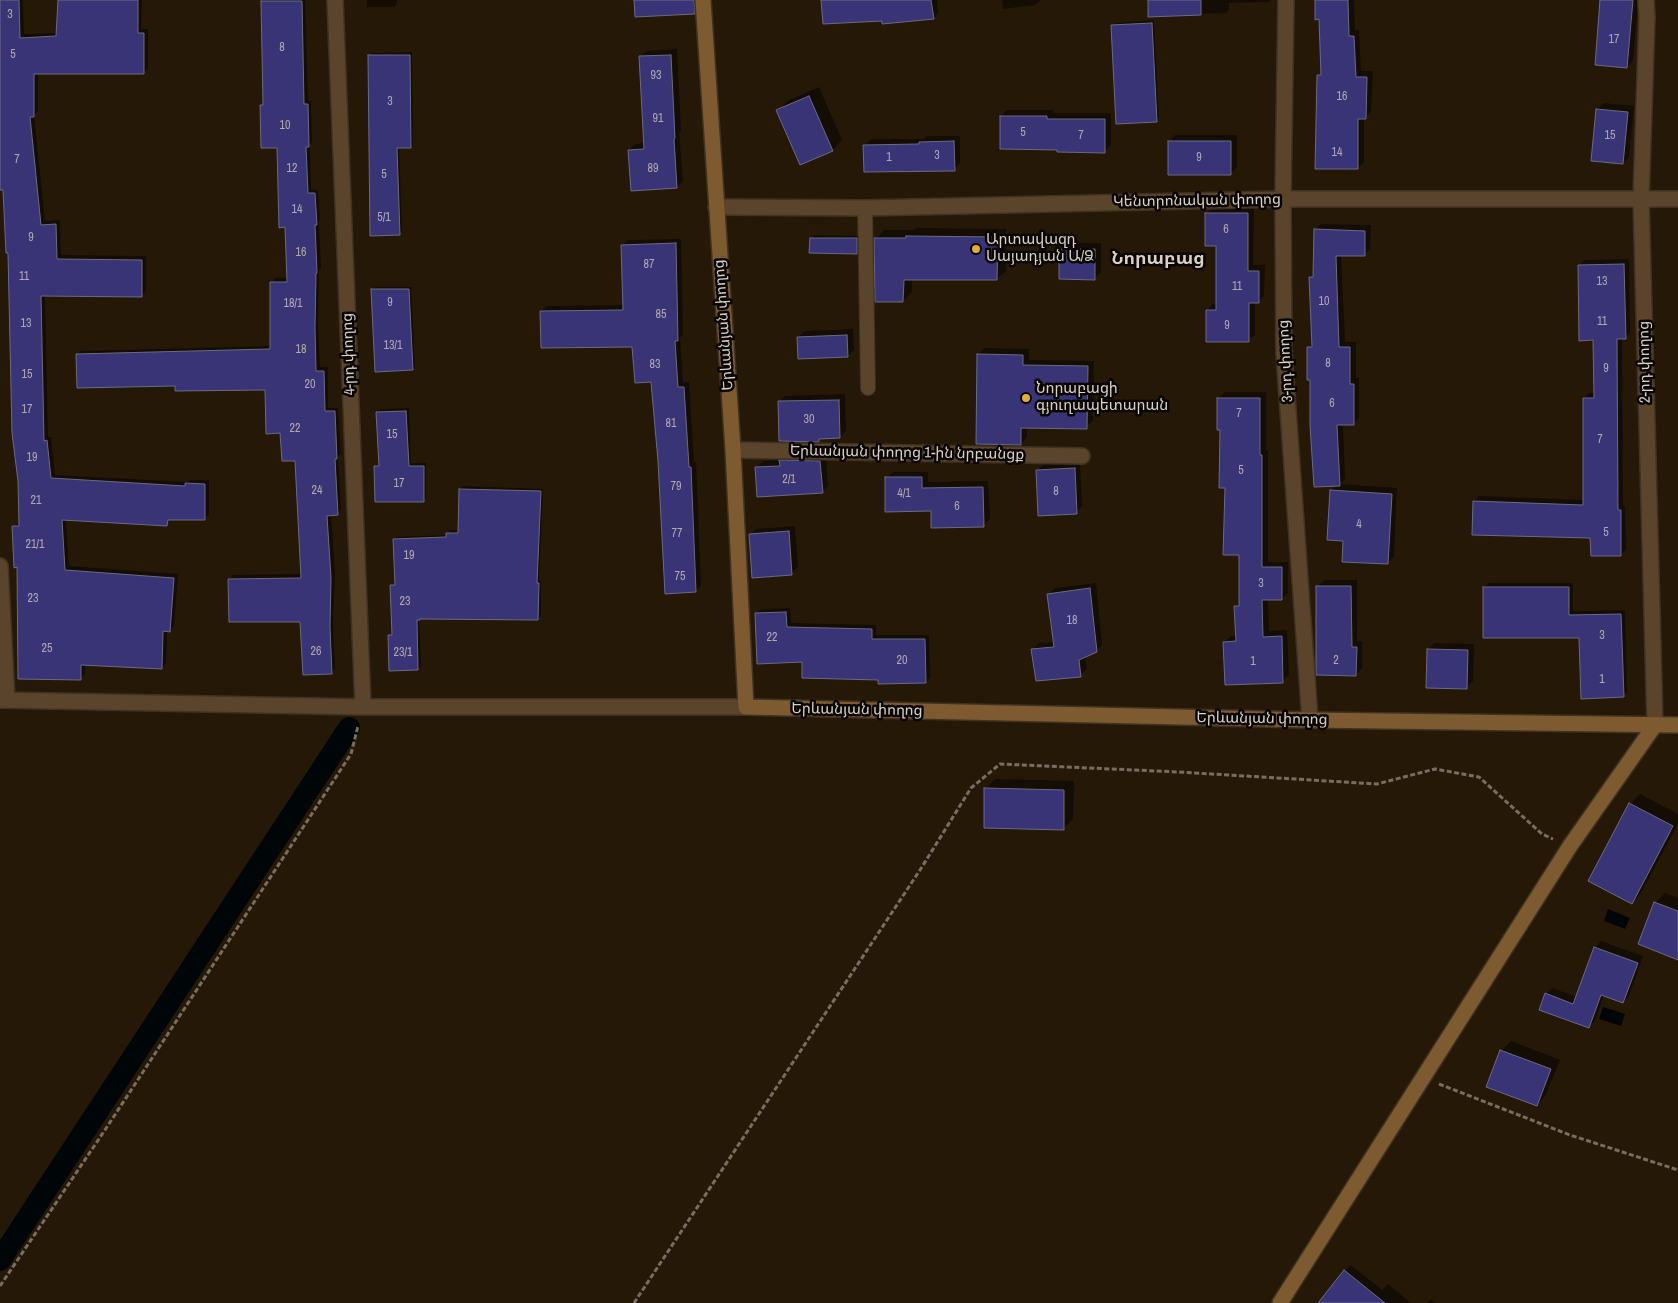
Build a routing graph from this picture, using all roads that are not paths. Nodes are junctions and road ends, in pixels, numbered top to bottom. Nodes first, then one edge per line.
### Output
1 (335, 0) edge
2 (703, 0) edge
3 (1286, 0) edge
4 (1646, 0) edge
5 (1282, 199) junction
6 (1678, 199) edge
7 (1641, 200) junction
8 (716, 207) junction
9 (865, 208) junction
10 (868, 388) dead end
11 (733, 450) junction
12 (1082, 456) dead end
13 (0, 566) edge
14 (3, 700) edge
15 (363, 707) junction
16 (746, 708) junction
17 (1310, 720) junction
18 (1655, 725) junction
19 (1678, 725) edge
20 (1280, 1303) edge

1 - 15 street, 4-րդ փողոց
2 - 8 main road, Երևանյան փողոց
3 - 5 street, 3-րդ փողոց
4 - 7 street, 2-րդ փողոց
5 - 7 street, Կենտրոնական փողոց
5 - 9 street, Կենտրոնական փողոց
5 - 17 street, 3-րդ փողոց
6 - 7 street, Կենտրոնական փողոց
7 - 18 street, 2-րդ փողոց
8 - 9 street, Կենտրոնական փողոց
8 - 11 main road, Երևանյան փողոց
9 - 10 lane
11 - 12 street, Երևանյան փողոց 1-ին նրբանցք
11 - 16 main road, Երևանյան փողոց
13 - 14 street
14 - 15 street
15 - 16 street
16 - 17 main road, Երևանյան փողոց
17 - 18 main road, Երևանյան փողոց
18 - 19 main road, Երևանյան փողոց
18 - 20 main road

